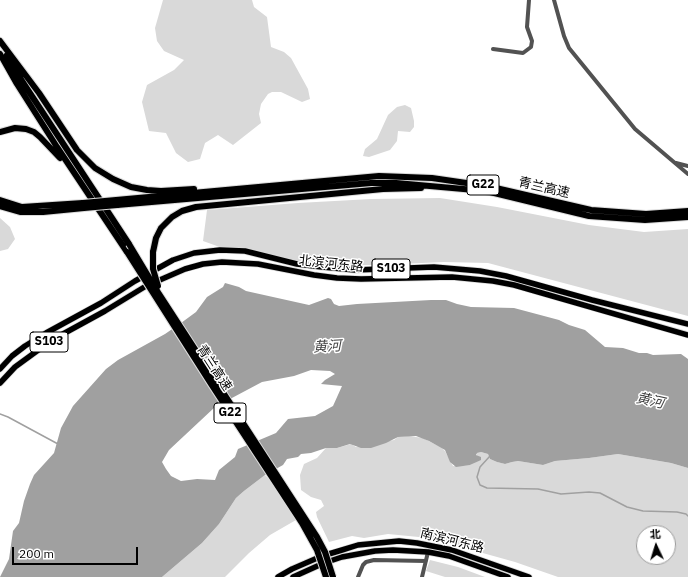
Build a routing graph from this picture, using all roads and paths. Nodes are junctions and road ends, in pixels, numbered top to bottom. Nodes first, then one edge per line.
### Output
1 (530, 0) edge
2 (554, 0) edge
3 (0, 41) edge
4 (493, 49) dead end
5 (0, 54) edge
6 (0, 132) edge
7 (675, 163) junction
8 (688, 166) edge
9 (688, 174) edge
10 (275, 185) junction
11 (448, 187) junction
12 (90, 195) junction
13 (0, 200) edge
14 (117, 202) junction
15 (0, 206) edge
16 (83, 206) junction
17 (688, 211) edge
18 (688, 217) edge
19 (163, 299) junction
20 (688, 324) edge
21 (688, 335) edge
22 (0, 369) edge
23 (0, 383) edge
24 (428, 552) junction
25 (426, 561) junction
26 (278, 577) edge
27 (293, 577) edge
28 (326, 577) edge
29 (333, 577) edge
30 (358, 577) edge
31 (422, 577) edge
32 (508, 577) edge
33 (529, 577) edge

1 - 4 street
2 - 7 street
3 - 10 highway
3 - 19 highway, bridge
5 - 12 highway
6 - 12 highway
7 - 8 street
7 - 9 street
10 - 14 highway
10 - 17 highway, 青兰高速 / G22
11 - 14 highway
11 - 18 highway, 青兰高速 / G22
11 - 19 highway, bridge
12 - 28 highway, 青兰高速 / G22, bridge
13 - 16 highway
14 - 16 highway, bridge
15 - 16 highway
19 - 29 highway, 青兰高速 / G22, bridge
20 - 22 main road, 北滨河东路 / S103
21 - 23 main road, 北滨河东路 / S103
24 - 25 street
24 - 27 main road, 南滨河东路
24 - 32 main road, 南滨河东路
25 - 30 street
25 - 31 street
26 - 33 main road, 南滨河东路

